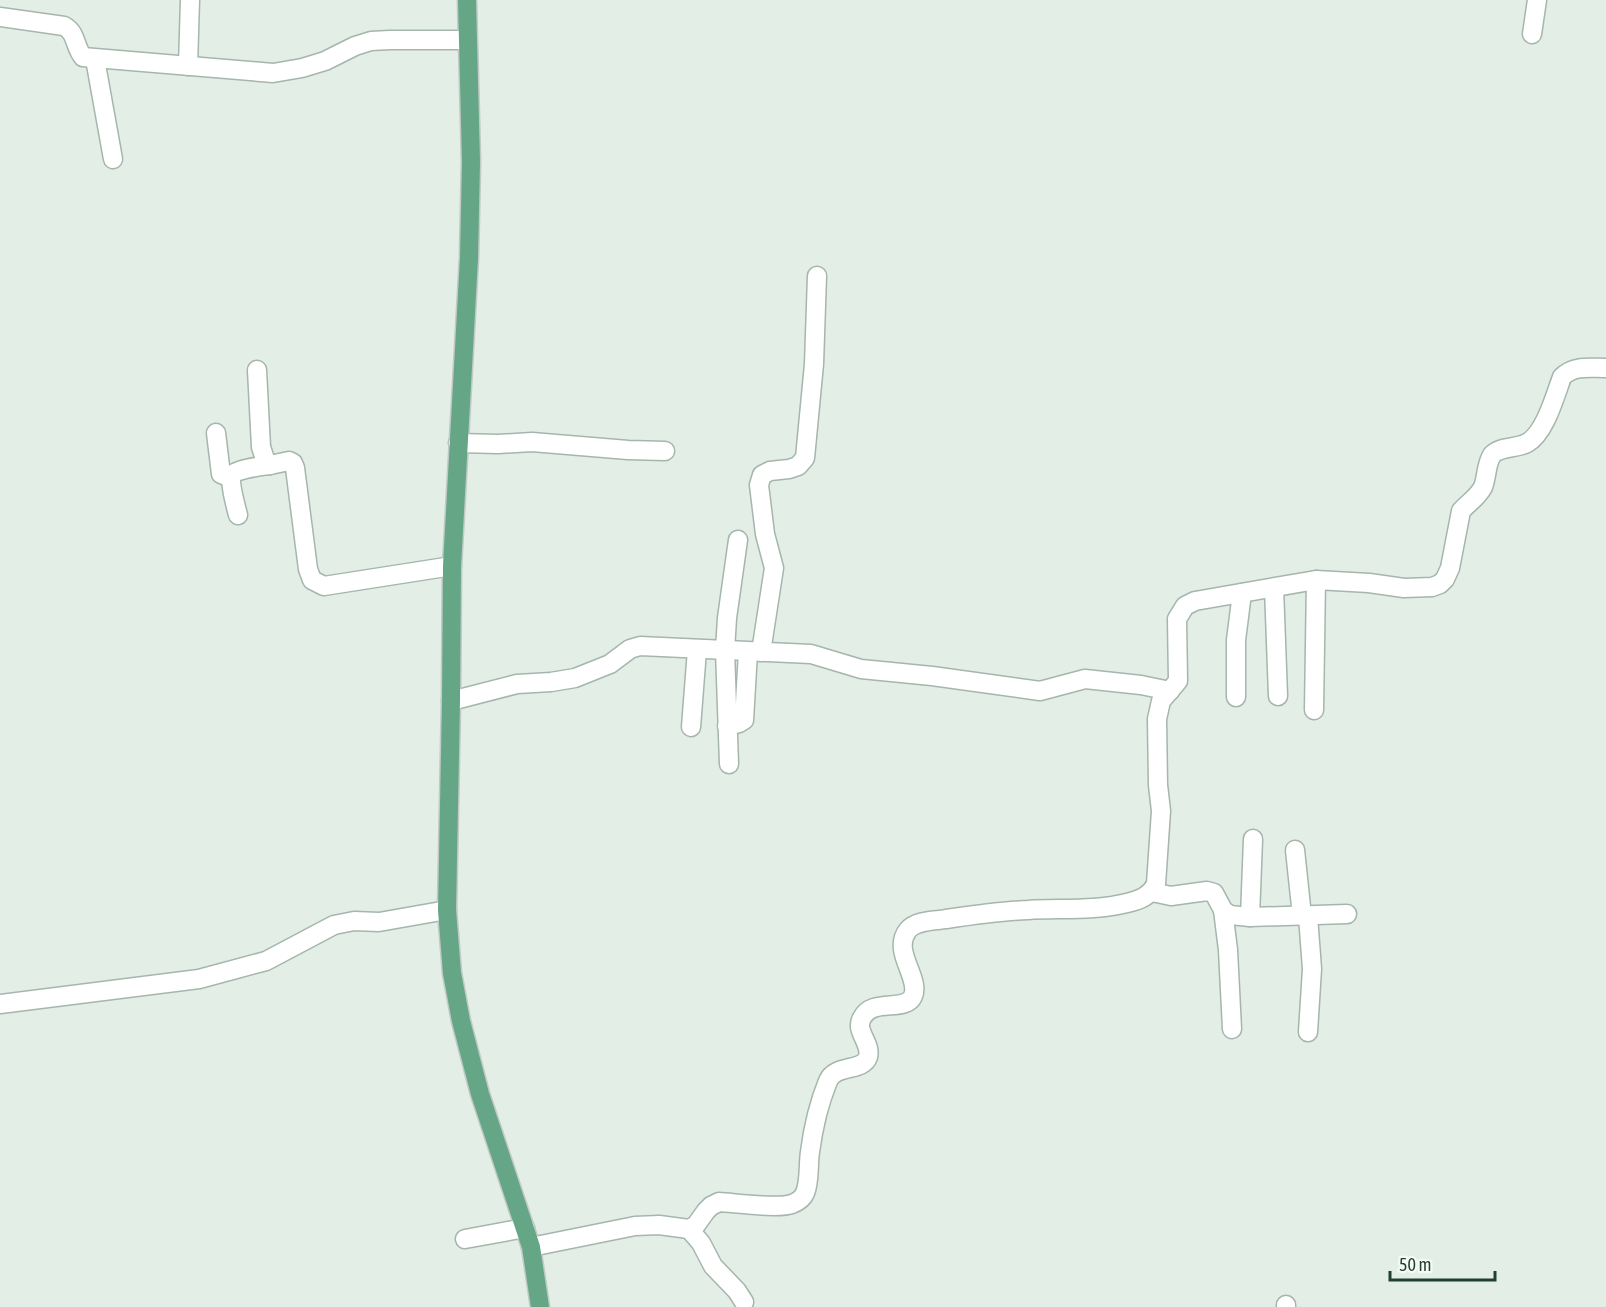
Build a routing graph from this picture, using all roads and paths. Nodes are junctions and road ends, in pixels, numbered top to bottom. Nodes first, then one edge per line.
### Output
1 (190, 0) edge
2 (466, 0) edge
3 (1537, 0) edge
4 (0, 16) edge
5 (1532, 34) dead end
6 (467, 40) junction
7 (95, 59) junction
8 (188, 66) junction
9 (113, 159) dead end
10 (817, 276) dead end
11 (1606, 368) edge
12 (257, 370) dead end
13 (216, 433) dead end
14 (458, 443) junction
15 (665, 451) dead end
16 (270, 465) junction
17 (232, 475) junction
18 (238, 515) dead end
19 (738, 540) dead end
20 (452, 566) junction
21 (1316, 580) junction
22 (1274, 588) junction
23 (1242, 593) junction
24 (697, 650) junction
25 (725, 650) junction
26 (754, 652) junction
27 (1170, 691) junction
28 (1278, 696) dead end
29 (1236, 698) dead end
30 (451, 701) junction
31 (1314, 710) dead end
32 (728, 726) junction
33 (691, 727) dead end
34 (729, 764) dead end
35 (1253, 839) dead end
36 (1295, 850) dead end
37 (1152, 892) junction
38 (447, 910) junction
39 (1223, 910) junction
40 (1347, 914) dead end
41 (1305, 916) junction
42 (1250, 917) junction
43 (0, 1004) edge
44 (1232, 1029) dead end
45 (1308, 1032) dead end
46 (525, 1228) junction
47 (689, 1229) junction
48 (465, 1239) dead end
49 (531, 1246) junction
50 (744, 1302) dead end
51 (540, 1307) edge

1 - 8 street
2 - 6 main road
3 - 5 street
4 - 7 street
6 - 8 street
6 - 14 main road
7 - 8 street
7 - 9 street
10 - 26 street
11 - 21 street
12 - 16 street
13 - 17 street
14 - 15 street
14 - 20 main road
16 - 17 street
16 - 20 street
17 - 18 street
19 - 25 street
20 - 30 main road
21 - 22 street
21 - 31 street
22 - 23 street
22 - 28 street
23 - 27 street
23 - 29 street
24 - 25 street
24 - 30 street
24 - 33 street
25 - 26 street
25 - 32 street
26 - 27 street
26 - 32 street
27 - 37 street
30 - 38 main road
32 - 34 street
35 - 42 street
36 - 41 street
37 - 39 street
37 - 47 street
38 - 43 street
38 - 46 main road
39 - 42 street
39 - 44 street
40 - 41 street
41 - 42 street
41 - 45 street
46 - 48 street
46 - 49 main road
47 - 49 street
47 - 50 street
49 - 51 main road

